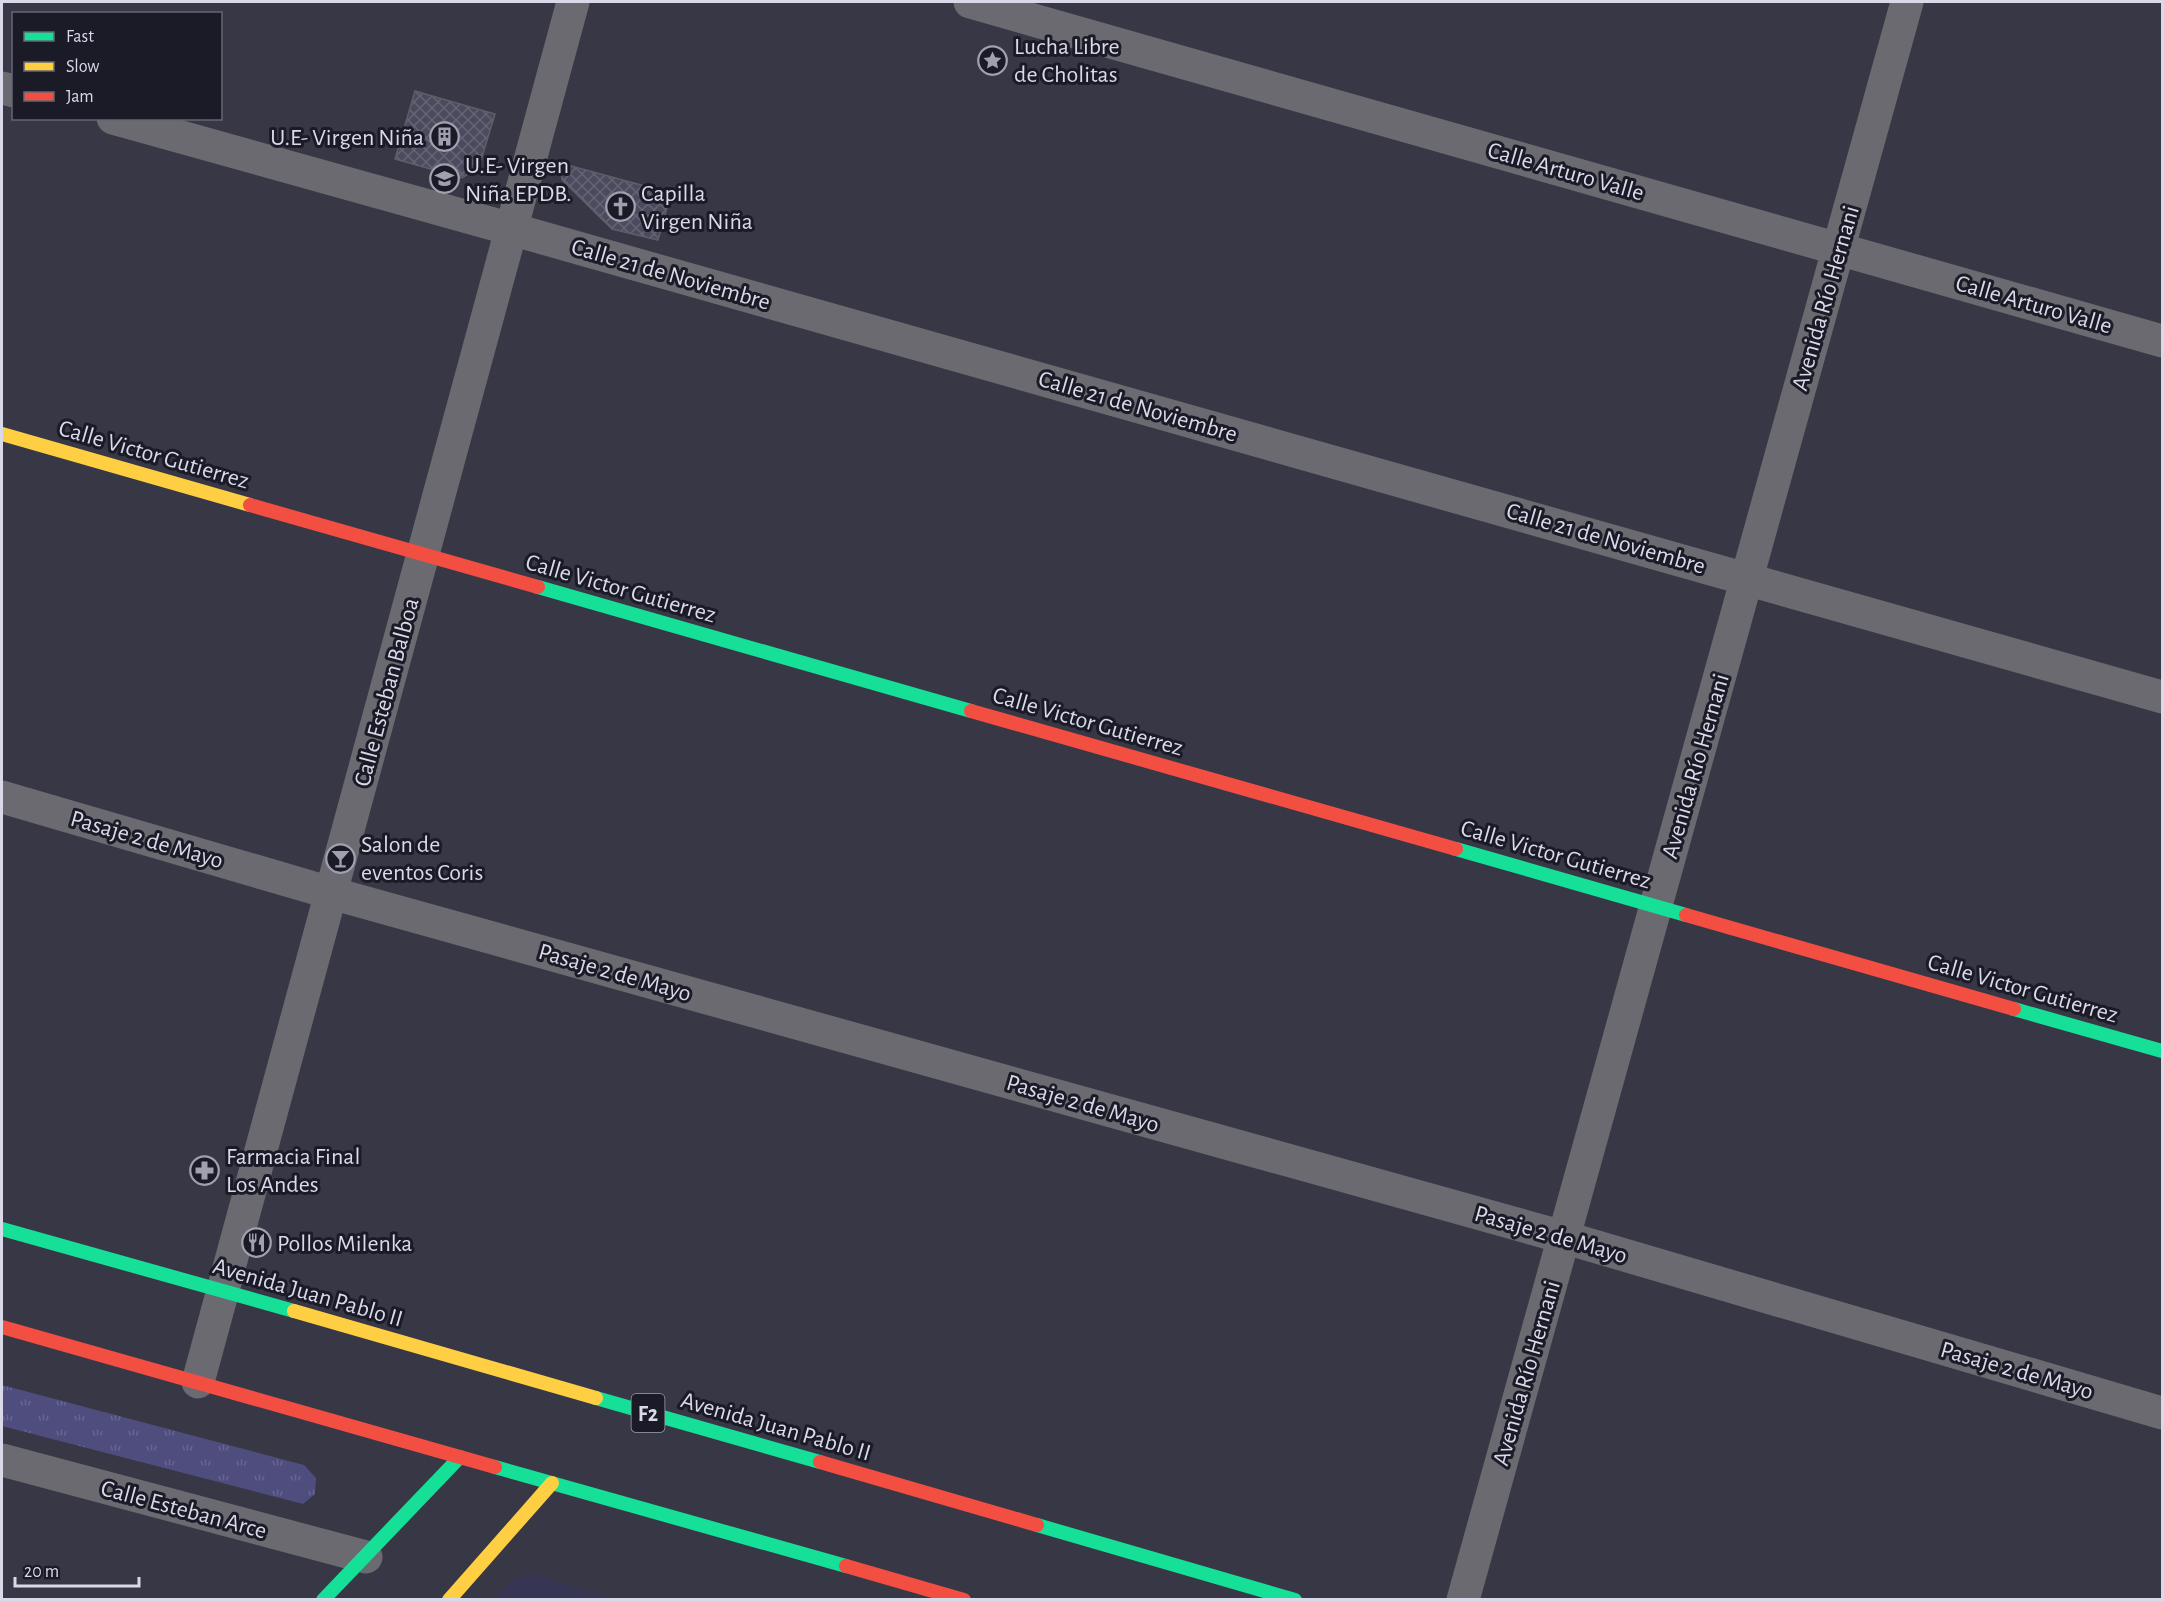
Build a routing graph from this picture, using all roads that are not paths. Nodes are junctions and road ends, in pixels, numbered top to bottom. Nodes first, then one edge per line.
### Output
1 (573, 2) edge
2 (970, 2) edge
3 (1907, 2) edge
4 (120, 120) edge
5 (511, 229) junction
6 (1838, 249) junction
7 (2163, 341) edge
8 (2, 434) edge
9 (423, 555) junction
10 (1747, 578) junction
11 (2163, 697) edge
12 (2, 797) edge
13 (331, 893) junction
14 (1655, 906) junction
15 (2163, 1052) edge
16 (2, 1229) edge
17 (1563, 1237) junction
18 (222, 1291) junction
19 (2, 1328) edge
20 (198, 1382) junction
21 (2163, 1413) edge
22 (460, 1456) junction
23 (2, 1460) edge
24 (552, 1483) junction
25 (366, 1557) junction
26 (323, 1599) edge
27 (449, 1599) edge
28 (964, 1599) edge
29 (1295, 1599) edge
30 (1463, 1599) edge

1 - 5 street, Calle Esteban Balboa
2 - 6 street, Calle Arturo Valle
3 - 6 street, Avenida Río Hernani
4 - 5 street, Calle 21 de Noviembre
5 - 9 street, Calle Esteban Balboa
5 - 10 street, Calle 21 de Noviembre
6 - 7 street, Calle Arturo Valle
6 - 10 street, Avenida Río Hernani
8 - 9 main road, Calle Victor Gutierrez
9 - 13 street, Calle Esteban Balboa
9 - 14 main road, Calle Victor Gutierrez
10 - 11 street, Calle 21 de Noviembre
10 - 14 street, Avenida Río Hernani
12 - 13 street, Pasaje 2 de Mayo
13 - 17 street, Pasaje 2 de Mayo
13 - 18 street, Calle Esteban Balboa
14 - 15 main road, Calle Victor Gutierrez
14 - 17 street, Avenida Río Hernani
16 - 18 main road, Avenida Juan Pablo II / F2
17 - 21 street, Pasaje 2 de Mayo
17 - 30 street, Avenida Río Hernani
18 - 20 street, Calle Esteban Balboa
18 - 29 main road, Avenida Juan Pablo II / F2
19 - 20 main road
20 - 22 main road
22 - 24 main road
22 - 25 main road
23 - 25 street, Calle Esteban Arce
24 - 27 main road
24 - 28 main road
25 - 26 main road

